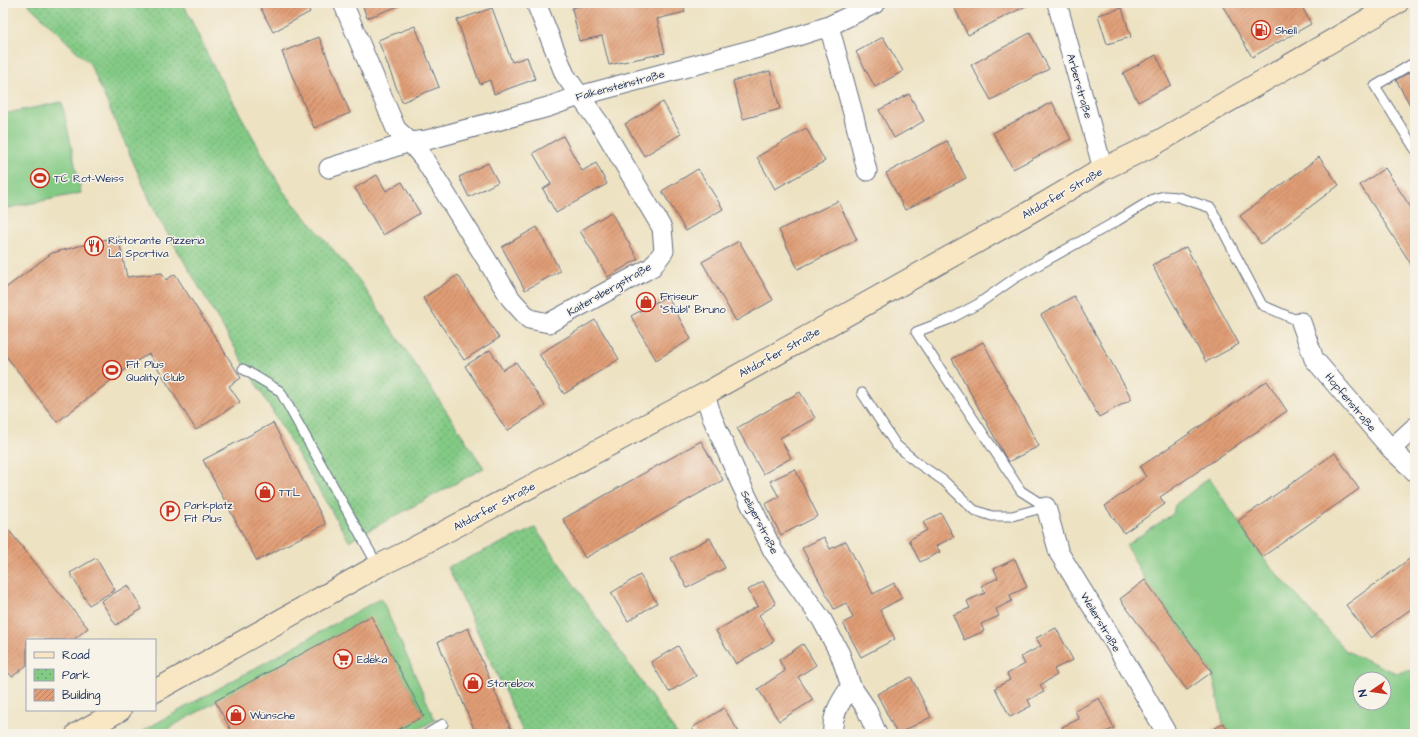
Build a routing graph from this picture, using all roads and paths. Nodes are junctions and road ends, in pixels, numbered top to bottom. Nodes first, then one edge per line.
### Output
1 (343, 3) edge
2 (536, 3) edge
3 (876, 3) edge
4 (1057, 3) edge
5 (1391, 4) edge
6 (829, 26) junction
7 (1415, 62) edge
8 (578, 96) junction
9 (410, 142) junction
10 (1415, 149) edge
11 (328, 168) dead end
12 (1103, 169) junction
13 (867, 171) dead end
14 (1302, 322) joint
15 (243, 369) dead end
16 (862, 393) dead end
17 (704, 394) junction
18 (1415, 427) edge
19 (1391, 449) junction
20 (1415, 472) edge
21 (1046, 507) junction
22 (378, 566) junction
23 (851, 686) junction
24 (156, 690) edge
25 (118, 711) edge
26 (443, 724) dead end
27 (77, 734) edge
28 (427, 734) edge
29 (833, 734) edge
30 (877, 734) edge
31 (1167, 734) edge

1 - 9 street
2 - 8 street, Kaitersbergstraße
3 - 6 street, Falkensteinstraße
4 - 12 street, Arberstraße
5 - 12 main road, Altdorfer Straße
6 - 8 street, Falkensteinstraße
6 - 13 street
7 - 10 lane
8 - 9 street, Falkensteinstraße
8 - 9 street, Kaitersbergstraße
9 - 11 street, Falkensteinstraße
12 - 17 main road, Altdorfer Straße
14 - 19 street, Hopfenstraße
14 - 21 lane
15 - 22 lane
16 - 21 lane
17 - 22 main road, Altdorfer Straße
17 - 23 street, Seligerstraße
18 - 19 street
19 - 20 street, Hopfenstraße
21 - 31 street, Weilerstraße
22 - 24 main road, Altdorfer Straße
23 - 29 street
23 - 30 street, Seligerstraße
25 - 27 main road
26 - 28 lane

